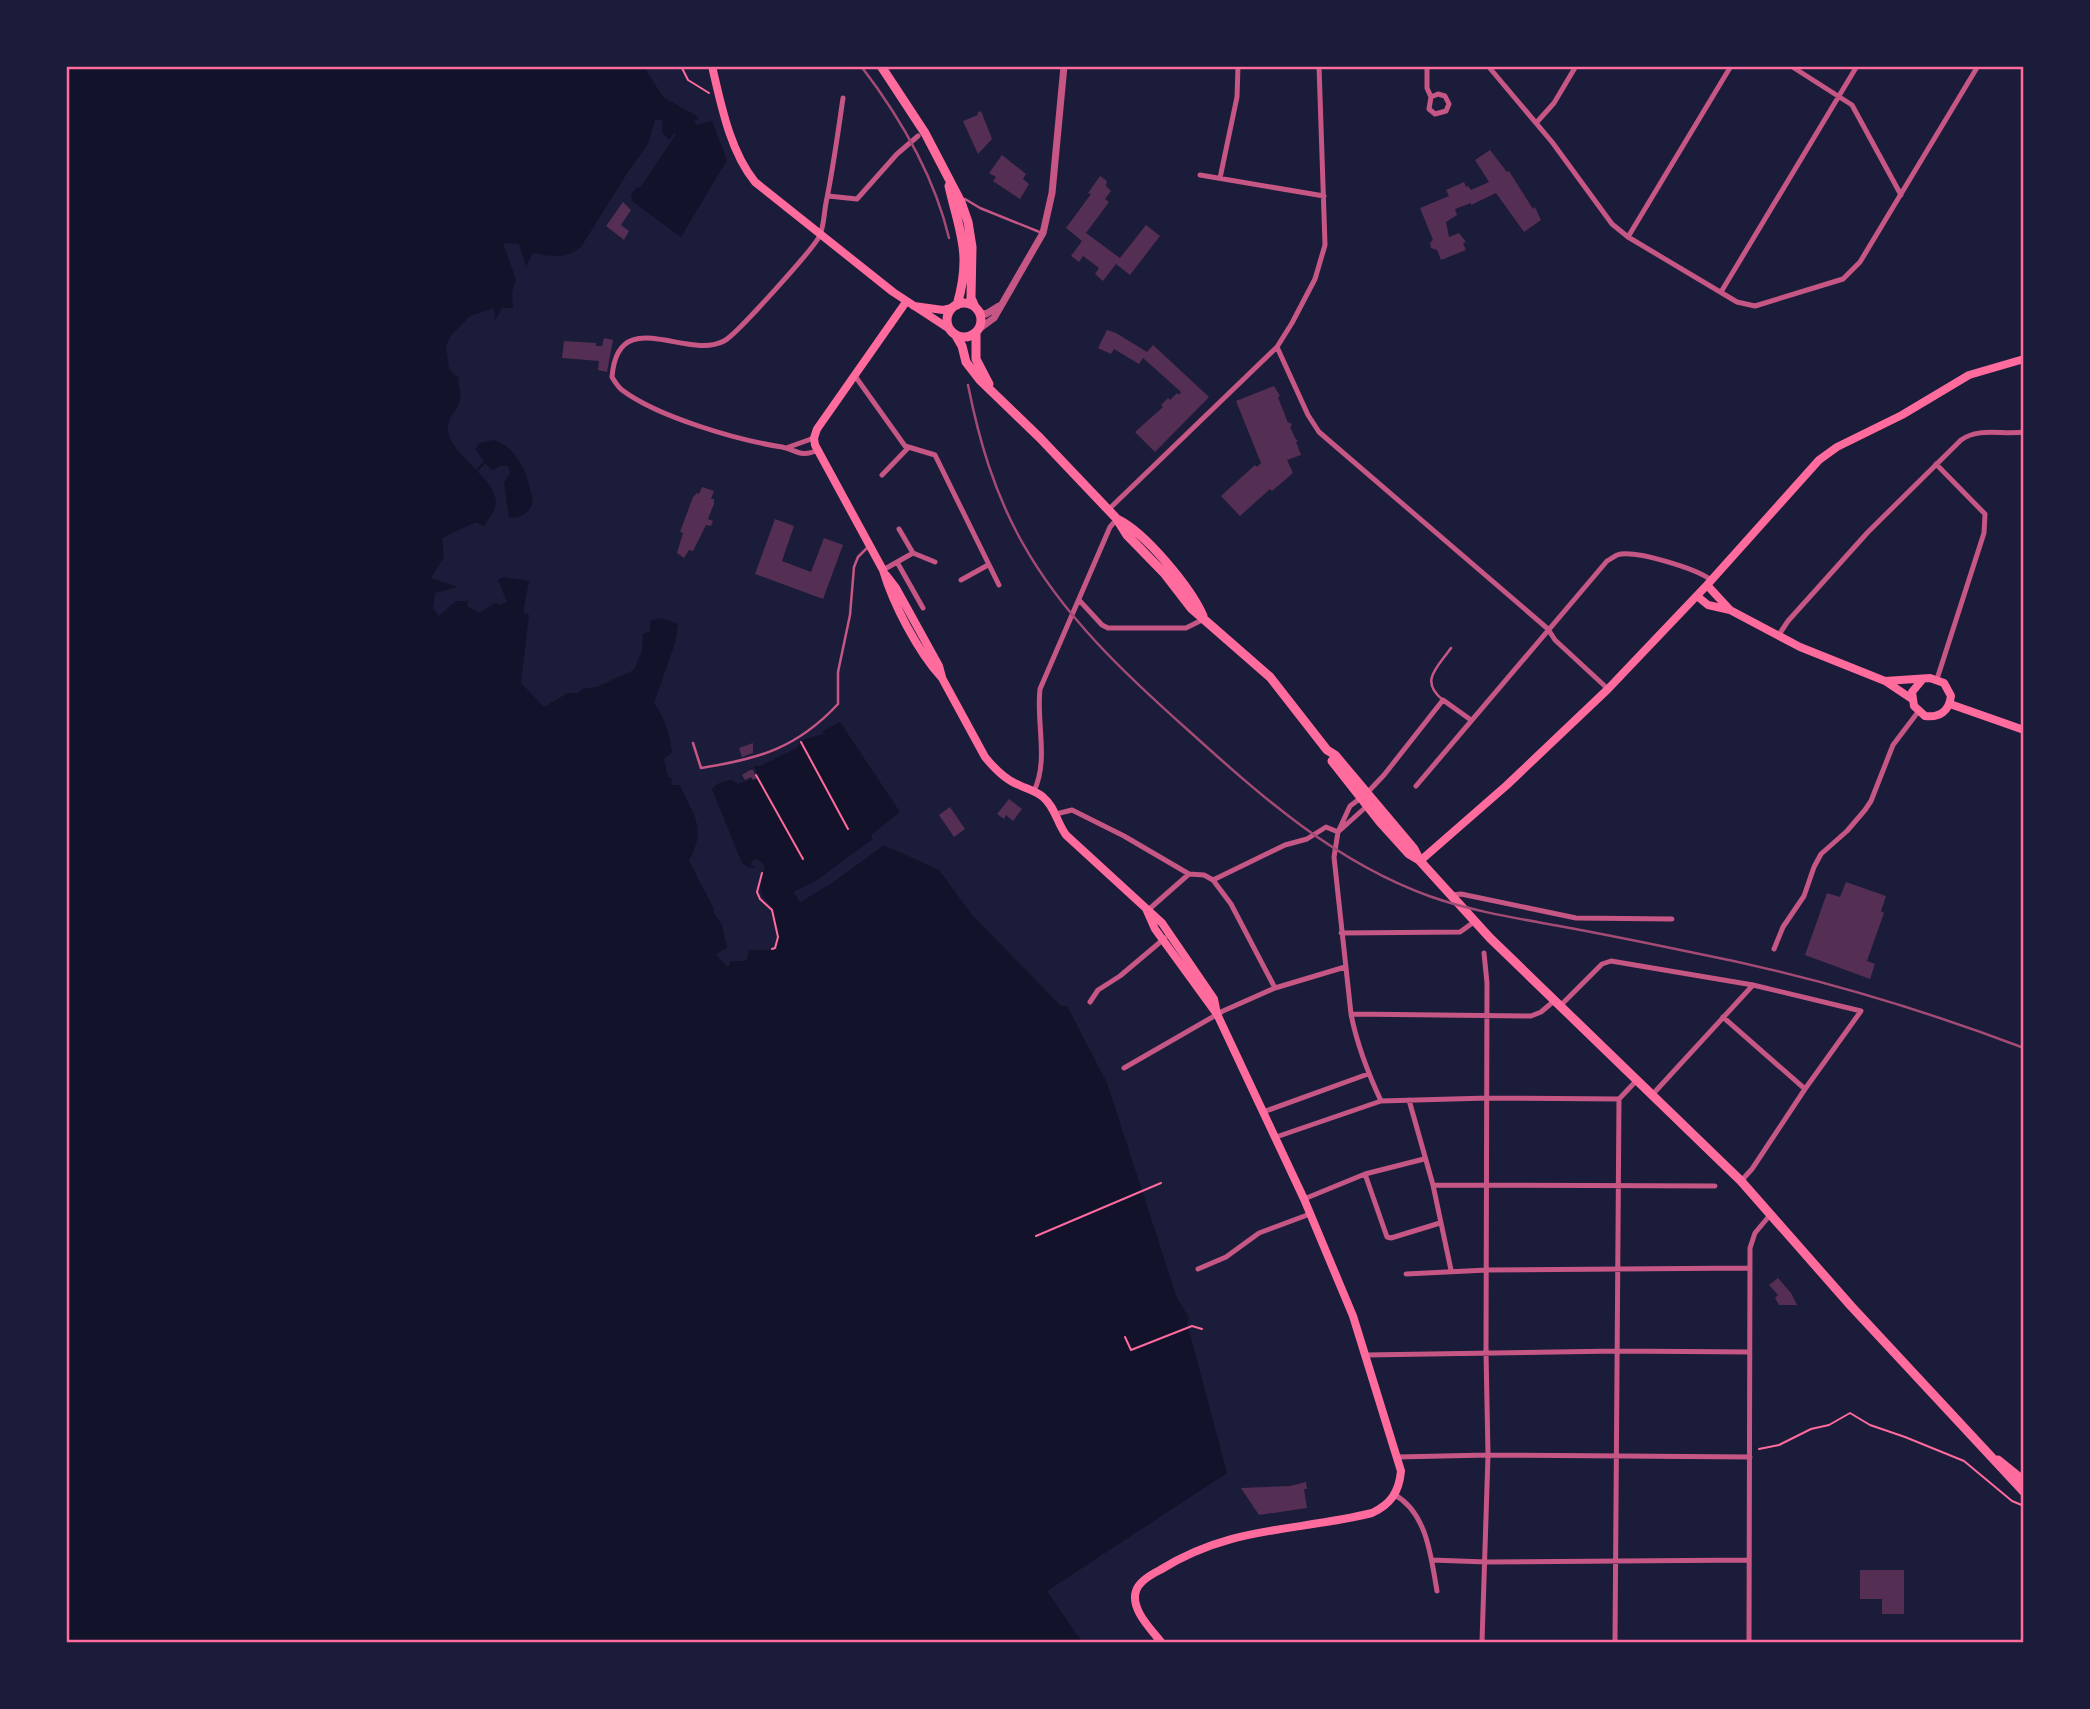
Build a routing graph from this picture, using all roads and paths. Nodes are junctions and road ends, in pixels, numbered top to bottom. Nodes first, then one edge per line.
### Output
1 (681, 66) edge
2 (712, 66) edge
3 (881, 66) edge
4 (1064, 66) edge
5 (1238, 66) edge
6 (1319, 66) edge
7 (1427, 66) edge
8 (1488, 66) edge
9 (1576, 66) edge
10 (1731, 66) edge
11 (1791, 66) edge
12 (1857, 66) edge
13 (1978, 66) edge
14 (1839, 96) junction
15 (1431, 97) dead end
16 (719, 98) junction
17 (843, 98) dead end
18 (1537, 122) junction
19 (917, 138) dead end
20 (945, 171) junction
21 (1200, 175) dead end
22 (1220, 178) junction
23 (1324, 195) junction
24 (1901, 195) junction
25 (828, 196) junction
26 (965, 199) dead end
27 (1043, 233) junction
28 (820, 236) junction
29 (1628, 237) junction
30 (1721, 292) junction
31 (909, 304) junction
32 (1000, 306) junction
33 (955, 307) junction
34 (977, 309) junction
35 (977, 331) junction
36 (953, 332) junction
37 (1277, 346) junction
38 (2024, 359) edge
39 (855, 376) junction
40 (995, 395) junction
41 (2024, 432) edge
42 (814, 438) junction
43 (786, 448) junction
44 (908, 448) junction
45 (818, 450) junction
46 (1936, 464) junction
47 (882, 475) dead end
48 (1108, 510) junction
49 (1117, 519) junction
50 (899, 528) dead end
51 (870, 545) junction
52 (913, 553) junction
53 (897, 562) junction
54 (935, 562) dead end
55 (988, 565) junction
56 (883, 570) junction
57 (961, 580) dead end
58 (1709, 583) junction
59 (999, 585) dead end
60 (1697, 596) junction
61 (1079, 600) junction
62 (923, 608) dead end
63 (1730, 610) junction
64 (1204, 619) junction
65 (1548, 629) junction
66 (1779, 636) junction
67 (1451, 649) dead end
68 (1937, 679) junction
69 (1922, 680) junction
70 (1885, 681) junction
71 (1608, 689) junction
72 (1912, 699) junction
73 (1443, 700) junction
74 (1950, 704) junction
75 (1918, 712) junction
76 (1471, 720) junction
77 (2024, 730) edge
78 (800, 741) dead end
79 (693, 743) dead end
80 (756, 775) dead end
81 (1416, 786) dead end
82 (1034, 791) junction
83 (1365, 796) junction
84 (1367, 808) junction
85 (1056, 814) junction
86 (848, 829) dead end
87 (1338, 832) junction
88 (803, 859) dead end
89 (1420, 861) junction
90 (762, 873) dead end
91 (1189, 874) junction
92 (1213, 880) junction
93 (1451, 895) junction
94 (1147, 911) junction
95 (1672, 919) dead end
96 (1474, 922) junction
97 (1341, 933) junction
98 (1167, 937) junction
99 (772, 949) dead end
100 (1774, 949) dead end
101 (1484, 953) dead end
102 (1345, 967) junction
103 (1753, 985) junction
104 (1275, 988) junction
105 (1090, 1002) dead end
106 (1557, 1004) junction
107 (1217, 1014) junction
108 (1351, 1014) junction
109 (1487, 1015) junction
110 (1723, 1017) junction
111 (1124, 1068) dead end
112 (1368, 1074) junction
113 (1637, 1080) junction
114 (1805, 1089) junction
115 (1652, 1095) junction
116 (1488, 1098) junction
117 (1619, 1099) junction
118 (1409, 1100) junction
119 (1381, 1101) junction
120 (1264, 1112) junction
121 (1276, 1137) junction
122 (1424, 1159) junction
123 (1365, 1174) junction
124 (1741, 1181) junction
125 (1161, 1183) dead end
126 (1433, 1185) junction
127 (1487, 1185) junction
128 (1619, 1185) junction
129 (1715, 1186) dead end
130 (1304, 1199) junction
131 (1310, 1214) junction
132 (1770, 1215) junction
133 (1440, 1223) junction
134 (1036, 1236) dead end
135 (1618, 1268) junction
136 (1749, 1268) junction
137 (1198, 1269) dead end
138 (1451, 1270) junction
139 (1488, 1270) junction
140 (1406, 1274) dead end
141 (1202, 1329) dead end
142 (1125, 1337) dead end
143 (1617, 1351) junction
144 (1486, 1352) junction
145 (1750, 1352) junction
146 (1366, 1355) junction
147 (1973, 1438) junction
148 (1759, 1449) dead end
149 (1616, 1454) junction
150 (1488, 1455) junction
151 (1396, 1457) junction
152 (1750, 1457) junction
153 (2024, 1481) edge
154 (2024, 1492) edge
155 (1395, 1495) junction
156 (2024, 1506) edge
157 (1749, 1559) junction
158 (1432, 1560) junction
159 (1615, 1561) junction
160 (1486, 1562) junction
161 (1437, 1591) dead end
162 (1161, 1643) edge
163 (1482, 1643) edge
164 (1615, 1643) edge
165 (1749, 1643) edge

1 - 16 path
2 - 16 main road
3 - 20 main road
4 - 27 street
5 - 22 street
6 - 23 street
7 - 15 street
8 - 18 street
9 - 18 street
10 - 29 street
11 - 14 street
12 - 14 street
13 - 24 street
14 - 24 street
14 - 30 street
16 - 28 main road
17 - 25 street
18 - 29 street
19 - 25 street
20 - 33 main road
20 - 34 main road
21 - 22 street
22 - 23 street
23 - 37 street
24 - 30 street
25 - 28 street
26 - 27 lane
27 - 32 street
28 - 31 main road
28 - 43 street
29 - 30 street
31 - 33 main road
31 - 36 main road
31 - 39 main road
32 - 34 street
32 - 35 street
33 - 34 main road
33 - 36 main road
34 - 35 main road
35 - 36 main road
35 - 40 main road
36 - 40 main road
37 - 48 street
37 - 65 street
38 - 58 main road
39 - 42 main road
39 - 44 street
40 - 48 main road
41 - 46 street
42 - 43 street
42 - 45 main road
43 - 45 street
44 - 47 street
44 - 55 street
45 - 51 main road
46 - 66 street
46 - 68 street
48 - 49 main road
49 - 61 street
49 - 64 main road
50 - 52 street
51 - 56 main road
51 - 79 lane
52 - 53 street
52 - 54 street
53 - 56 street
53 - 62 street
55 - 57 street
55 - 59 street
56 - 82 main road
58 - 60 main road
58 - 63 main road
58 - 65 street
60 - 63 main road
60 - 71 main road
61 - 64 street
61 - 82 street
63 - 66 main road
64 - 83 main road
65 - 71 street
65 - 76 street
66 - 70 main road
67 - 73 lane
68 - 69 main road
68 - 74 main road
69 - 70 main road
69 - 72 main road
70 - 72 main road
71 - 89 main road
72 - 75 main road
73 - 76 street
73 - 83 street
74 - 75 main road
74 - 77 main road
75 - 100 street
76 - 81 street
78 - 86 path
80 - 88 path
82 - 85 main road
83 - 84 main road
83 - 87 street
83 - 89 main road
84 - 87 street
84 - 89 main road
85 - 91 street
85 - 94 main road
87 - 92 street
87 - 97 street
89 - 93 main road
90 - 99 path
91 - 92 street
91 - 94 street
92 - 104 street
93 - 95 street
93 - 96 main road
94 - 98 main road
96 - 97 street
96 - 106 main road
97 - 102 street
98 - 105 street
98 - 107 main road
101 - 109 street
102 - 104 street
102 - 108 street
103 - 106 street
103 - 110 street
103 - 114 street
104 - 107 street
106 - 109 street
106 - 113 main road
107 - 111 street
107 - 120 main road
108 - 109 street
108 - 112 street
109 - 116 street
110 - 114 street
110 - 115 street
112 - 119 street
112 - 120 street
113 - 115 main road
113 - 117 street
114 - 124 street
115 - 124 main road
116 - 117 street
116 - 118 street
116 - 127 street
117 - 128 street
118 - 119 street
118 - 122 street
119 - 121 street
120 - 121 main road
121 - 130 main road
122 - 123 street
122 - 126 street
123 - 130 street
123 - 133 street
124 - 132 main road
125 - 134 path
126 - 127 street
126 - 133 street
127 - 128 street
127 - 139 street
128 - 129 street
128 - 135 street
130 - 131 main road
131 - 137 street
131 - 146 main road
132 - 136 street
132 - 147 main road
133 - 138 street
135 - 136 street
135 - 139 street
135 - 143 street
136 - 145 street
138 - 139 street
138 - 140 street
139 - 144 street
141 - 142 path
143 - 144 street
143 - 145 street
143 - 149 street
144 - 146 street
144 - 150 street
145 - 152 street
146 - 151 main road
147 - 153 main road
147 - 154 main road
148 - 156 path
149 - 150 street
149 - 152 street
149 - 159 street
150 - 151 street
150 - 160 street
151 - 155 main road
152 - 157 street
155 - 158 street
155 - 162 main road
157 - 159 street
157 - 165 street
158 - 160 street
158 - 161 street
159 - 160 street
159 - 164 street
160 - 163 street

